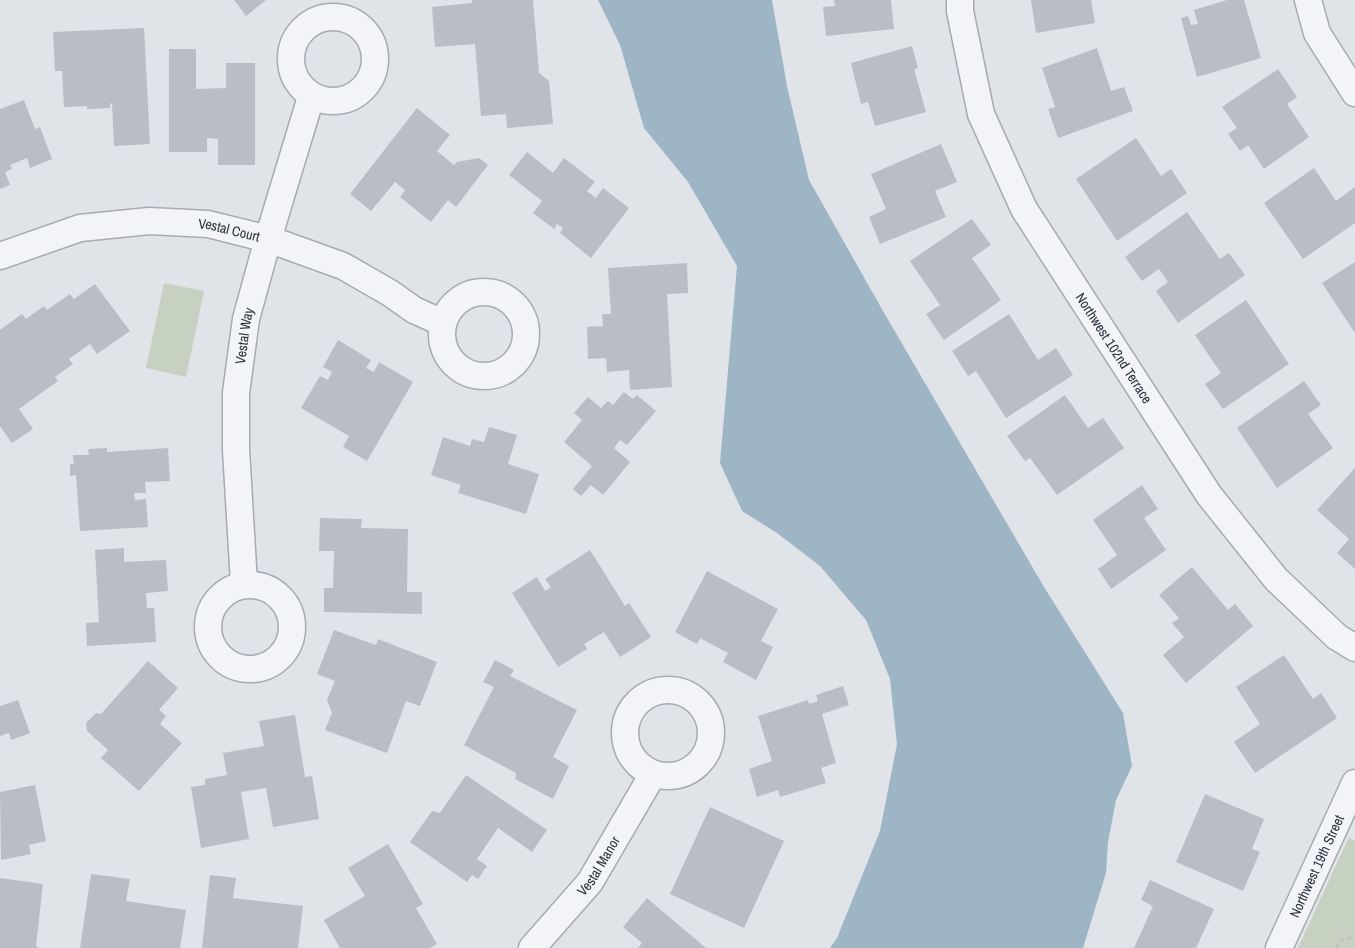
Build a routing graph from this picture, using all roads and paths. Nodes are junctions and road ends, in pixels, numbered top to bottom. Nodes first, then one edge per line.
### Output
1 (960, 0) edge
2 (1308, 0) edge
3 (1355, 93) edge
4 (312, 97) dead end
5 (268, 239) junction
6 (0, 256) edge
7 (443, 323) dead end
8 (244, 584) dead end
9 (1355, 648) edge
10 (653, 774) dead end
11 (1355, 784) edge
12 (1355, 936) edge
13 (532, 948) edge
14 (1279, 948) edge
15 (1336, 948) edge

1 - 9 street, Northwest 102nd Terrace
2 - 3 street
4 - 5 street, Vestal Way
5 - 6 street, Vestal Court
5 - 7 street, Vestal Court
5 - 8 street, Vestal Way
10 - 13 street, Vestal Manor
11 - 14 street, Northwest 19th Street
12 - 15 path

